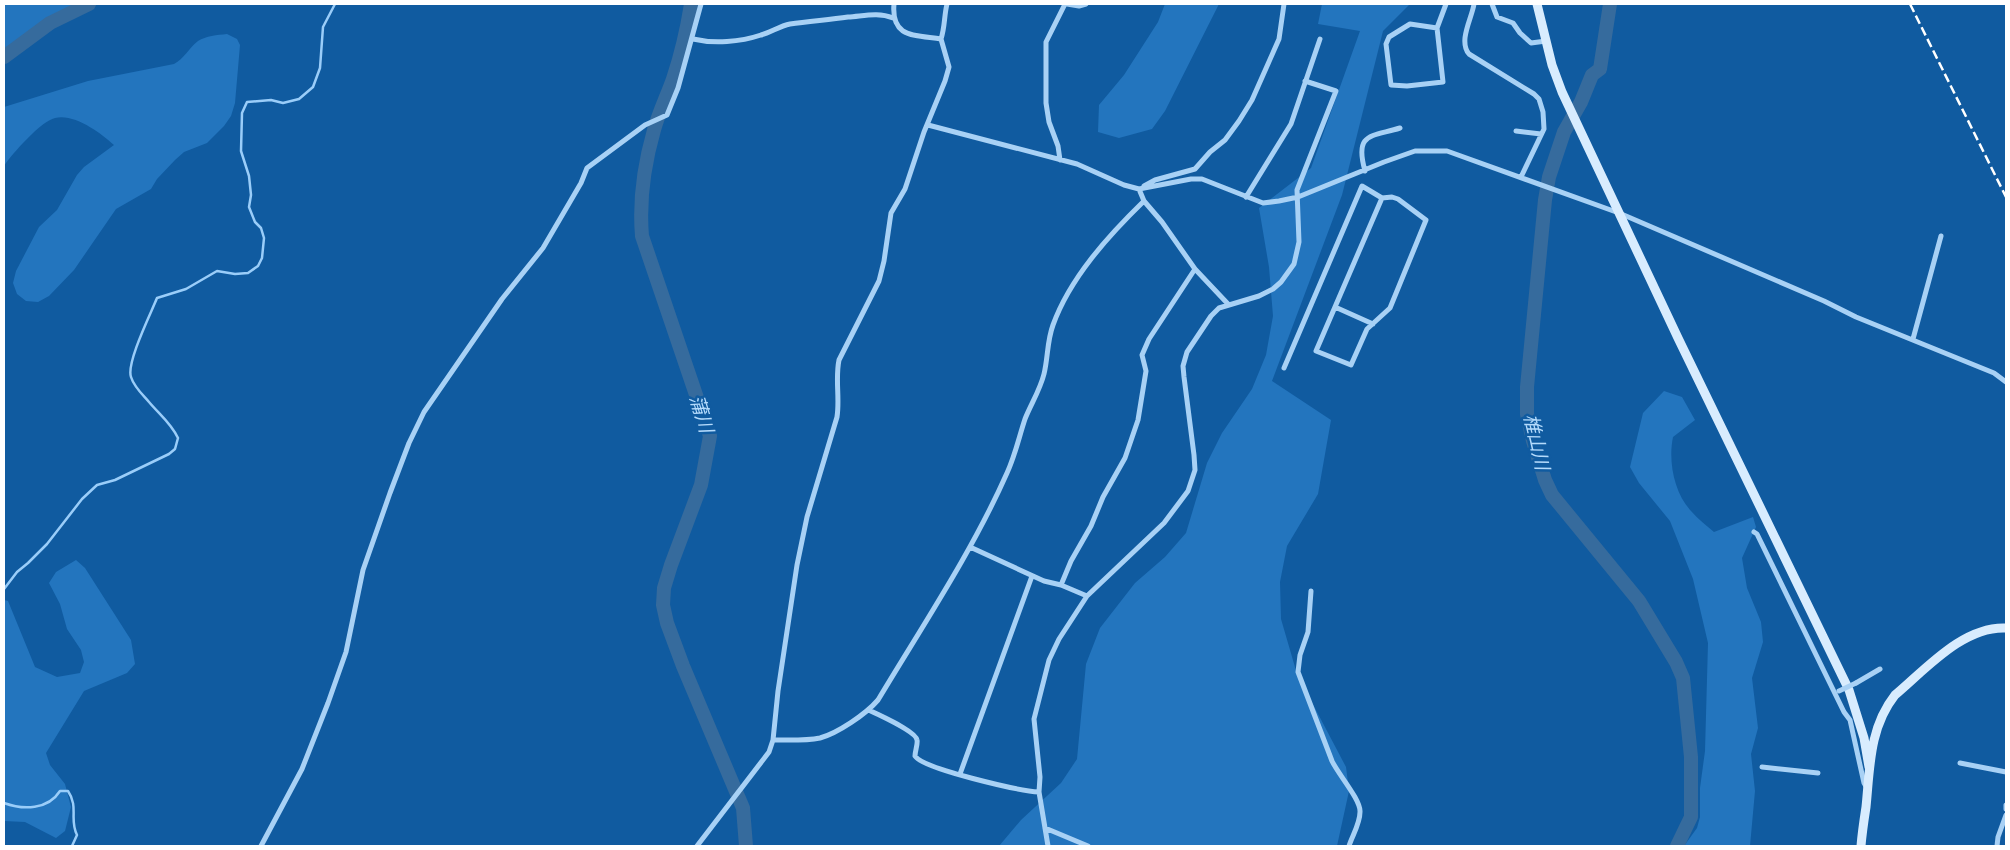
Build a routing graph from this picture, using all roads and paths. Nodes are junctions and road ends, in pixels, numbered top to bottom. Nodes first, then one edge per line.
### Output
1 (701, 4) edge
2 (894, 4) edge
3 (948, 4) edge
4 (1066, 4) edge
5 (1086, 4) edge
6 (1284, 4) edge
7 (1446, 4) edge
8 (1474, 4) edge
9 (1492, 4) edge
10 (1537, 4) edge
11 (893, 18) junction
12 (1438, 28) junction
13 (693, 39) junction
14 (941, 39) junction
15 (1320, 39) dead end
16 (1546, 42) junction
17 (1305, 82) junction
18 (928, 125) junction
19 (1400, 128) dead end
20 (1516, 130) dead end
21 (1542, 134) junction
22 (1060, 160) junction
23 (1365, 171) junction
24 (1358, 174) junction
25 (1524, 178) junction
26 (1362, 186) junction
27 (1139, 188) junction
28 (1246, 197) junction
29 (1298, 197) junction
30 (1382, 198) junction
31 (1144, 201) junction
32 (1619, 213) junction
33 (1941, 236) dead end
34 (1195, 268) junction
35 (1228, 304) junction
36 (1335, 307) junction
37 (1373, 324) junction
38 (1913, 339) junction
39 (1284, 368) dead end
40 (2006, 382) edge
41 (1754, 532) dead end
42 (970, 547) junction
43 (1032, 576) junction
44 (1061, 585) junction
45 (1311, 591) dead end
46 (1087, 596) junction
47 (2006, 628) edge
48 (1880, 669) dead end
49 (1837, 693) junction
50 (870, 710) junction
51 (773, 740) junction
52 (1960, 763) dead end
53 (1869, 767) junction
54 (1762, 768) dead end
55 (2006, 772) edge
56 (1818, 773) dead end
57 (960, 774) junction
58 (1867, 788) junction
59 (1039, 792) junction
60 (2006, 815) edge
61 (1044, 828) junction
62 (261, 846) edge
63 (697, 846) edge
64 (1048, 846) edge
65 (1088, 846) edge
66 (1349, 846) edge
67 (1861, 846) edge
68 (1997, 846) edge

1 - 13 street
2 - 11 street
3 - 14 street
4 - 5 street
4 - 22 street
6 - 27 street
7 - 12 street
8 - 21 street
9 - 16 street
10 - 16 street
11 - 13 street
11 - 14 street
12 - 12 street
13 - 62 street
14 - 18 street
15 - 17 street
16 - 32 street
17 - 28 street
17 - 29 street
18 - 22 street
18 - 51 street
19 - 23 street
20 - 21 street
21 - 25 street
22 - 27 street
23 - 24 street
23 - 25 street
24 - 26 street
24 - 29 street
25 - 32 street
26 - 30 street
26 - 39 street
27 - 28 street
27 - 31 street
28 - 29 street
29 - 35 street
30 - 36 street
30 - 37 street
31 - 34 street
31 - 42 street
32 - 38 street
32 - 53 street
33 - 38 street
34 - 35 street
34 - 44 street
35 - 46 street
36 - 37 street
36 - 37 street
38 - 40 street
41 - 49 street
42 - 43 street
42 - 50 street
43 - 44 street
43 - 57 street
44 - 46 street
45 - 66 street
46 - 59 street
47 - 53 street
48 - 49 street, bridge
49 - 58 street
50 - 51 street
50 - 57 street
51 - 63 street
52 - 55 street
53 - 58 street
54 - 56 street
57 - 59 street
58 - 67 street
59 - 61 street
60 - 68 street
61 - 64 street
61 - 65 street

